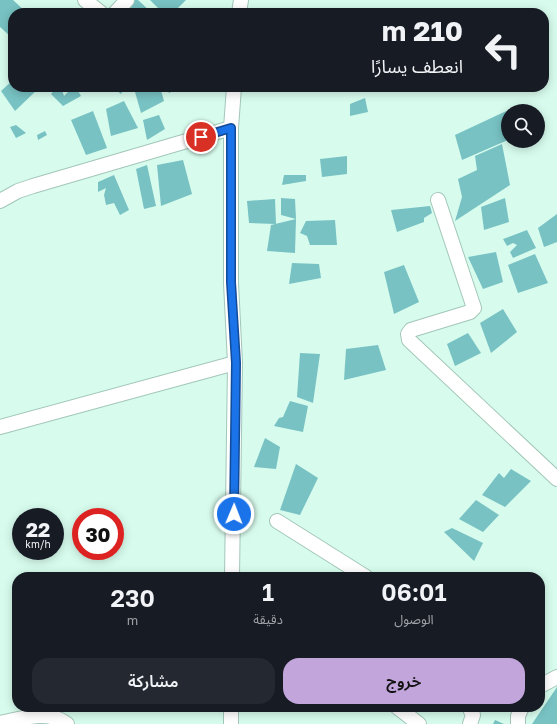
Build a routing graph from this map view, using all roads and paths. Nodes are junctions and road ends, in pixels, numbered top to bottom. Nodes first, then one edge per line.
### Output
1 (85, 0) edge
2 (127, 0) edge
3 (95, 8) edge
4 (120, 8) edge
5 (234, 92) edge
6 (231, 128) junction
7 (438, 200) dead end
8 (0, 201) edge
9 (236, 363) junction
10 (0, 427) edge
11 (557, 479) edge
12 (277, 521) dead end
13 (232, 572) edge
14 (358, 572) edge
15 (557, 677) edge
16 (545, 683) edge
17 (231, 712) edge
18 (403, 712) edge
19 (472, 712) edge
20 (520, 712) edge
21 (0, 723) edge
22 (67, 724) edge
23 (231, 724) edge
24 (419, 724) edge
25 (470, 724) edge
26 (518, 724) edge

1 - 3 street
2 - 4 street
5 - 6 street
6 - 8 street
6 - 9 street
7 - 11 street
9 - 10 street
9 - 13 street
12 - 14 street
15 - 16 street
17 - 23 street
18 - 24 street
19 - 25 street
20 - 26 street
21 - 22 street

